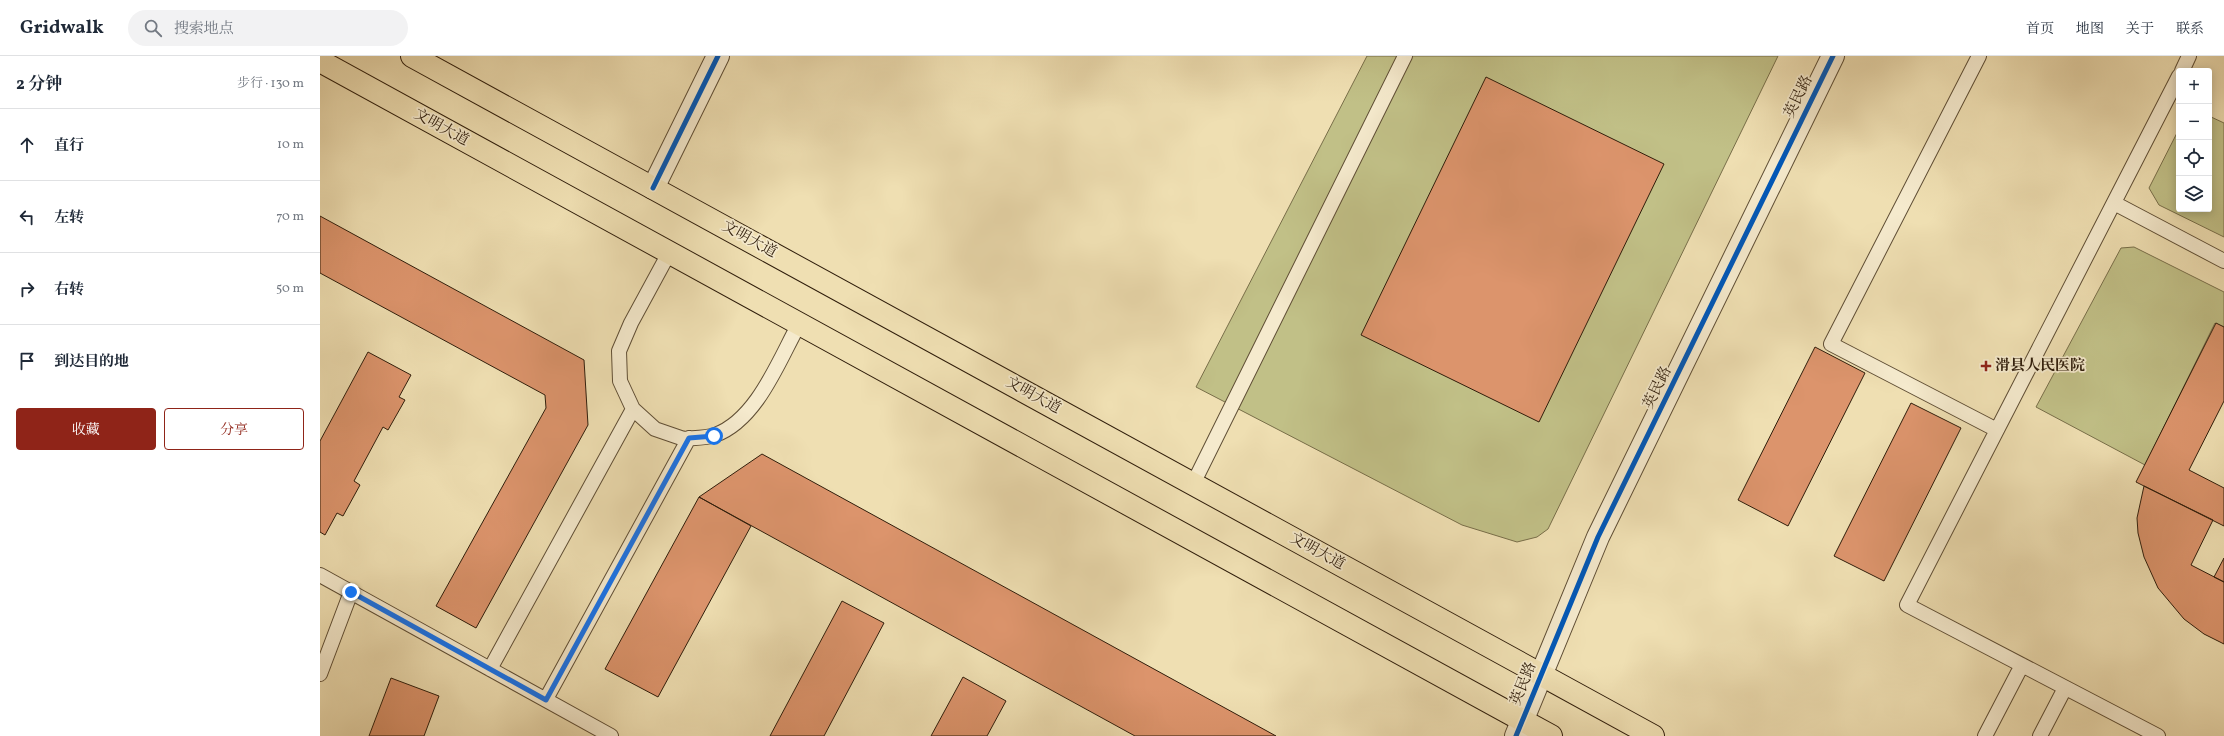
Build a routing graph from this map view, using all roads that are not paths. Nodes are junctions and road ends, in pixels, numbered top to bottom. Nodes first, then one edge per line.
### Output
1 (412, 56) edge
2 (718, 56) edge
3 (1405, 56) edge
4 (1833, 56) edge
5 (1979, 56) edge
6 (2189, 56) edge
7 (320, 61) edge
8 (2183, 68) edge
9 (2176, 82) edge
10 (653, 188) junction
11 (2114, 203) junction
12 (669, 252) junction
13 (2224, 261) edge
14 (799, 324) junction
15 (632, 409) junction
16 (1997, 430) junction
17 (689, 438) junction
18 (1193, 484) junction
19 (320, 575) edge
20 (351, 592) junction
21 (2022, 665) junction
22 (490, 669) junction
23 (320, 674) edge
24 (1541, 675) junction
25 (2065, 688) junction
26 (546, 700) junction
27 (1519, 728) edge
28 (611, 736) edge
29 (1551, 736) edge
30 (1653, 736) edge
31 (1985, 736) edge
32 (2040, 736) edge
33 (2158, 736) edge

1 - 10 main road, 文明大道
2 - 10 street
3 - 18 lane
4 - 24 street, 英民路
5 - 16 lane
6 - 8 lane
7 - 12 main road, 文明大道
9 - 11 lane
10 - 18 main road, 文明大道
11 - 13 lane
11 - 16 lane
12 - 14 main road, 文明大道
12 - 15 lane
14 - 17 lane
14 - 27 main road, 文明大道
15 - 17 lane
15 - 22 lane
16 - 21 lane
17 - 26 lane
18 - 24 main road, 文明大道
19 - 20 lane
20 - 22 lane
20 - 23 lane
21 - 25 lane
21 - 31 lane
22 - 26 lane
24 - 27 street, 英民路
24 - 30 main road, 文明大道
25 - 32 lane
25 - 33 lane
26 - 28 lane
27 - 29 main road, 文明大道

